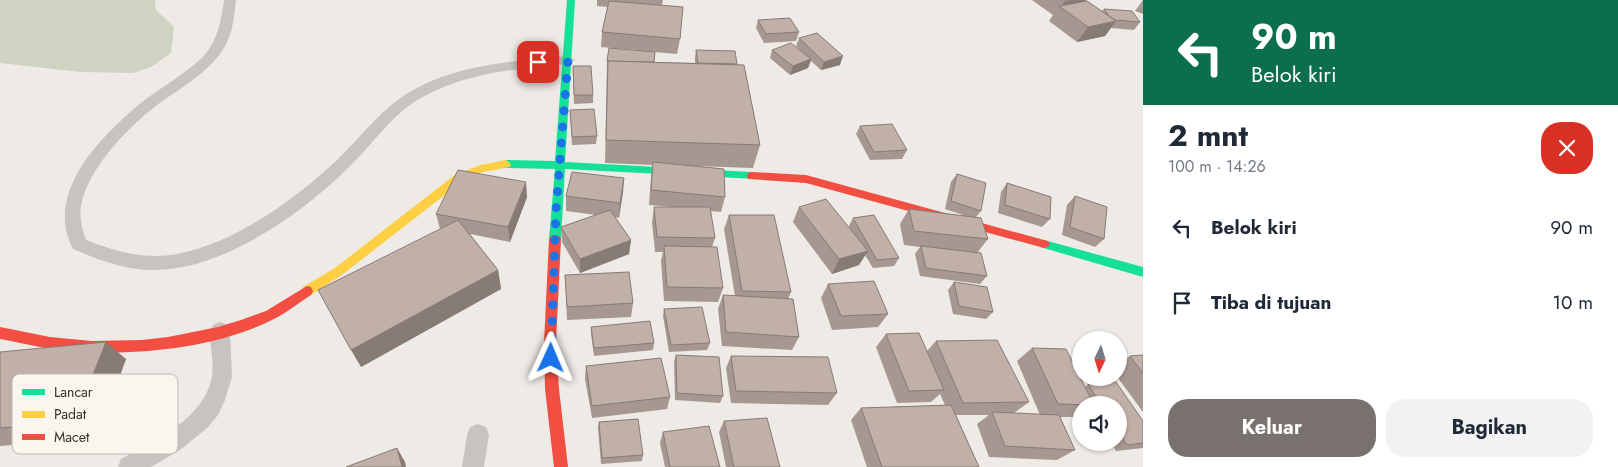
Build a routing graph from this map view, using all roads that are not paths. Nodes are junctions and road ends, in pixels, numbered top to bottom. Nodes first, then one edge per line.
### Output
1 (230, 0) edge
2 (572, 0) edge
3 (568, 60) junction
4 (560, 165) junction
5 (1143, 272) edge
6 (220, 331) junction
7 (0, 333) edge
8 (478, 435) dead end
9 (178, 437) edge
10 (150, 454) edge
11 (129, 467) edge
12 (473, 467) edge
13 (561, 467) edge

1 - 3 lane
2 - 3 street
3 - 4 street
4 - 5 street
4 - 6 street
4 - 13 street
6 - 7 street
6 - 9 lane
8 - 12 lane
10 - 11 lane

